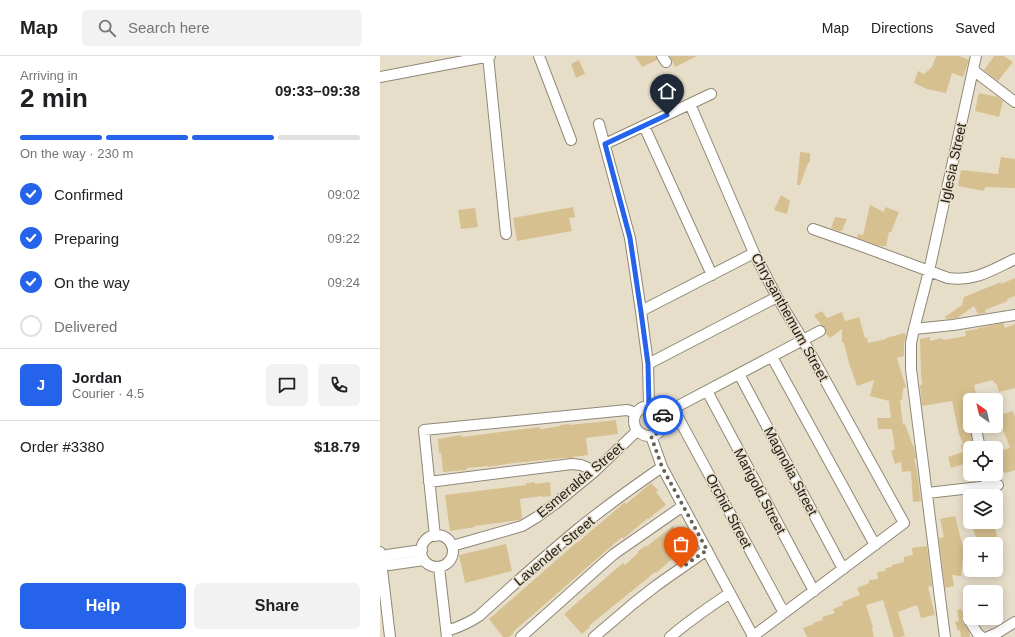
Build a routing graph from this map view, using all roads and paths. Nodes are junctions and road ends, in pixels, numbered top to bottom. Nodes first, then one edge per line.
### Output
1 (489, 56) edge
2 (539, 56) edge
3 (976, 56) edge
4 (973, 70) junction
5 (380, 77) edge
6 (711, 94) dead end
7 (1015, 102) edge
8 (690, 104) junction
9 (599, 124) dead end
10 (644, 126) junction
11 (571, 140) dead end
12 (605, 144) junction
13 (814, 229) dead end
14 (506, 234) dead end
15 (754, 253) junction
16 (1015, 258) edge
17 (929, 271) junction
18 (712, 275) junction
19 (777, 297) junction
20 (641, 312) junction
21 (1015, 315) edge
22 (914, 329) junction
23 (820, 331) dead end
24 (803, 340) junction
25 (772, 357) junction
26 (648, 364) junction
27 (739, 374) junction
28 (706, 391) junction
29 (649, 406) junction
30 (673, 408) junction
31 (636, 412) junction
32 (663, 414) junction
33 (637, 431) junction
34 (977, 434) dead end
35 (651, 436) junction
36 (978, 441) edge
37 (662, 467) junction
38 (594, 471) junction
39 (986, 481) edge
40 (429, 482) junction
41 (998, 484) dead end
42 (987, 485) junction
43 (927, 494) junction
44 (683, 506) junction
45 (435, 536) junction
46 (875, 545) junction
47 (452, 546) junction
48 (422, 550) junction
49 (707, 550) junction
50 (380, 558) edge
51 (424, 560) junction
52 (439, 567) junction
53 (843, 569) junction
54 (814, 591) junction
55 (730, 593) junction
56 (784, 613) junction
57 (1015, 622) edge
58 (972, 625) edge
59 (447, 634) edge
60 (390, 637) edge
61 (521, 637) edge
62 (594, 637) edge
63 (670, 637) edge
64 (753, 637) edge
65 (946, 637) edge
66 (982, 637) edge
67 (988, 637) edge

1 - 5 street
1 - 14 street
2 - 11 street
3 - 4 street, Iglesia Street
4 - 7 street
4 - 17 street, Iglesia Street
6 - 8 street
8 - 10 street
8 - 15 street, Chrysanthemum Street
9 - 12 street
10 - 12 street
10 - 18 street
12 - 20 street
13 - 17 street
15 - 18 street
15 - 19 street, Chrysanthemum Street
16 - 17 street
17 - 22 street, Iglesia Street
18 - 20 street
19 - 24 street, Chrysanthemum Street
19 - 26 street
20 - 26 street
21 - 22 street
22 - 43 street, Iglesia Street
23 - 24 street
24 - 25 street
24 - 46 street, Chrysanthemum Street
25 - 27 street
25 - 46 street
26 - 29 street
27 - 28 street
27 - 53 street, Magnolia Street
28 - 30 street
28 - 54 street, Marigold Street
29 - 31 street
29 - 32 street
30 - 32 street
30 - 56 street, Orchid Street
31 - 33 street
31 - 40 street
32 - 35 street
33 - 35 street
33 - 38 street, Esmeralda Street
34 - 36 street
35 - 37 street
37 - 44 street
37 - 59 street, Lavender Street
38 - 40 street
38 - 47 street, Esmeralda Street
39 - 42 street
40 - 45 street
41 - 42 street
42 - 43 street
43 - 65 street, Iglesia Street
44 - 49 street
44 - 61 street
45 - 47 street
45 - 48 street
46 - 53 street
47 - 52 street
48 - 50 street
48 - 51 street
49 - 55 street
49 - 62 street
50 - 51 street
50 - 60 street
51 - 52 street
52 - 59 street
53 - 54 street
54 - 56 street
55 - 63 street
55 - 64 street
56 - 64 street
57 - 67 street
58 - 66 street

